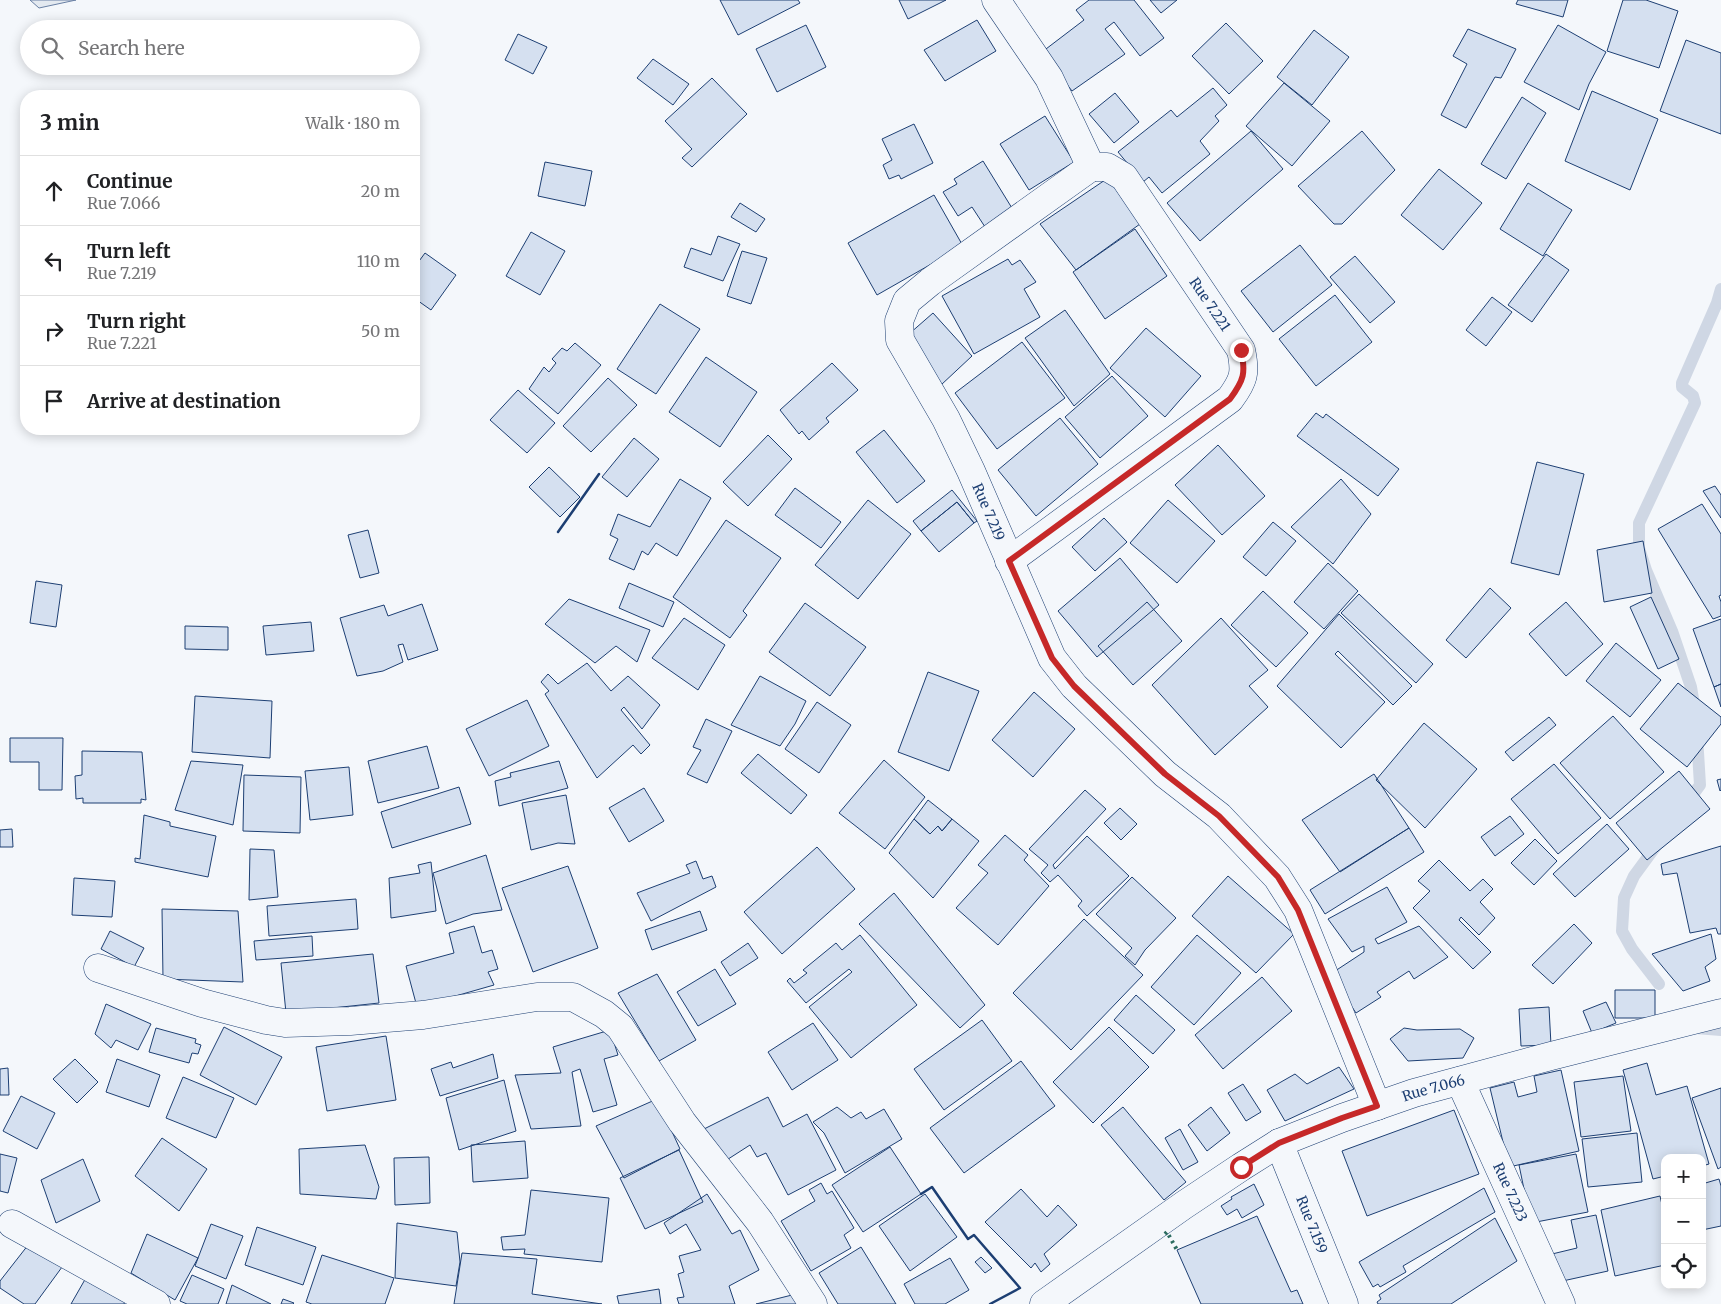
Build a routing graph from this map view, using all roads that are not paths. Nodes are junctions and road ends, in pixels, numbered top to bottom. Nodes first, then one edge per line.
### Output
1 (996, 0) edge
2 (1092, 167) junction
3 (1009, 561) junction
4 (98, 968) dead end
5 (1721, 1012) edge
6 (1460, 1081) junction
7 (1377, 1106) junction
8 (1279, 1143) junction
9 (12, 1224) dead end
10 (156, 1304) edge
11 (813, 1304) edge
12 (1044, 1304) edge
13 (1344, 1304) edge
14 (1561, 1304) edge

1 - 2 street
2 - 3 street, Rue 7.219
2 - 3 street, Rue 7.221
3 - 7 street, Rue 7.219
4 - 11 street
5 - 6 street, Rue 7.066
6 - 7 street, Rue 7.066
6 - 14 street, Rue 7.223
7 - 8 street, Rue 7.066
8 - 12 street, Rue 7.066
8 - 13 street, Rue 7.159
9 - 10 street

